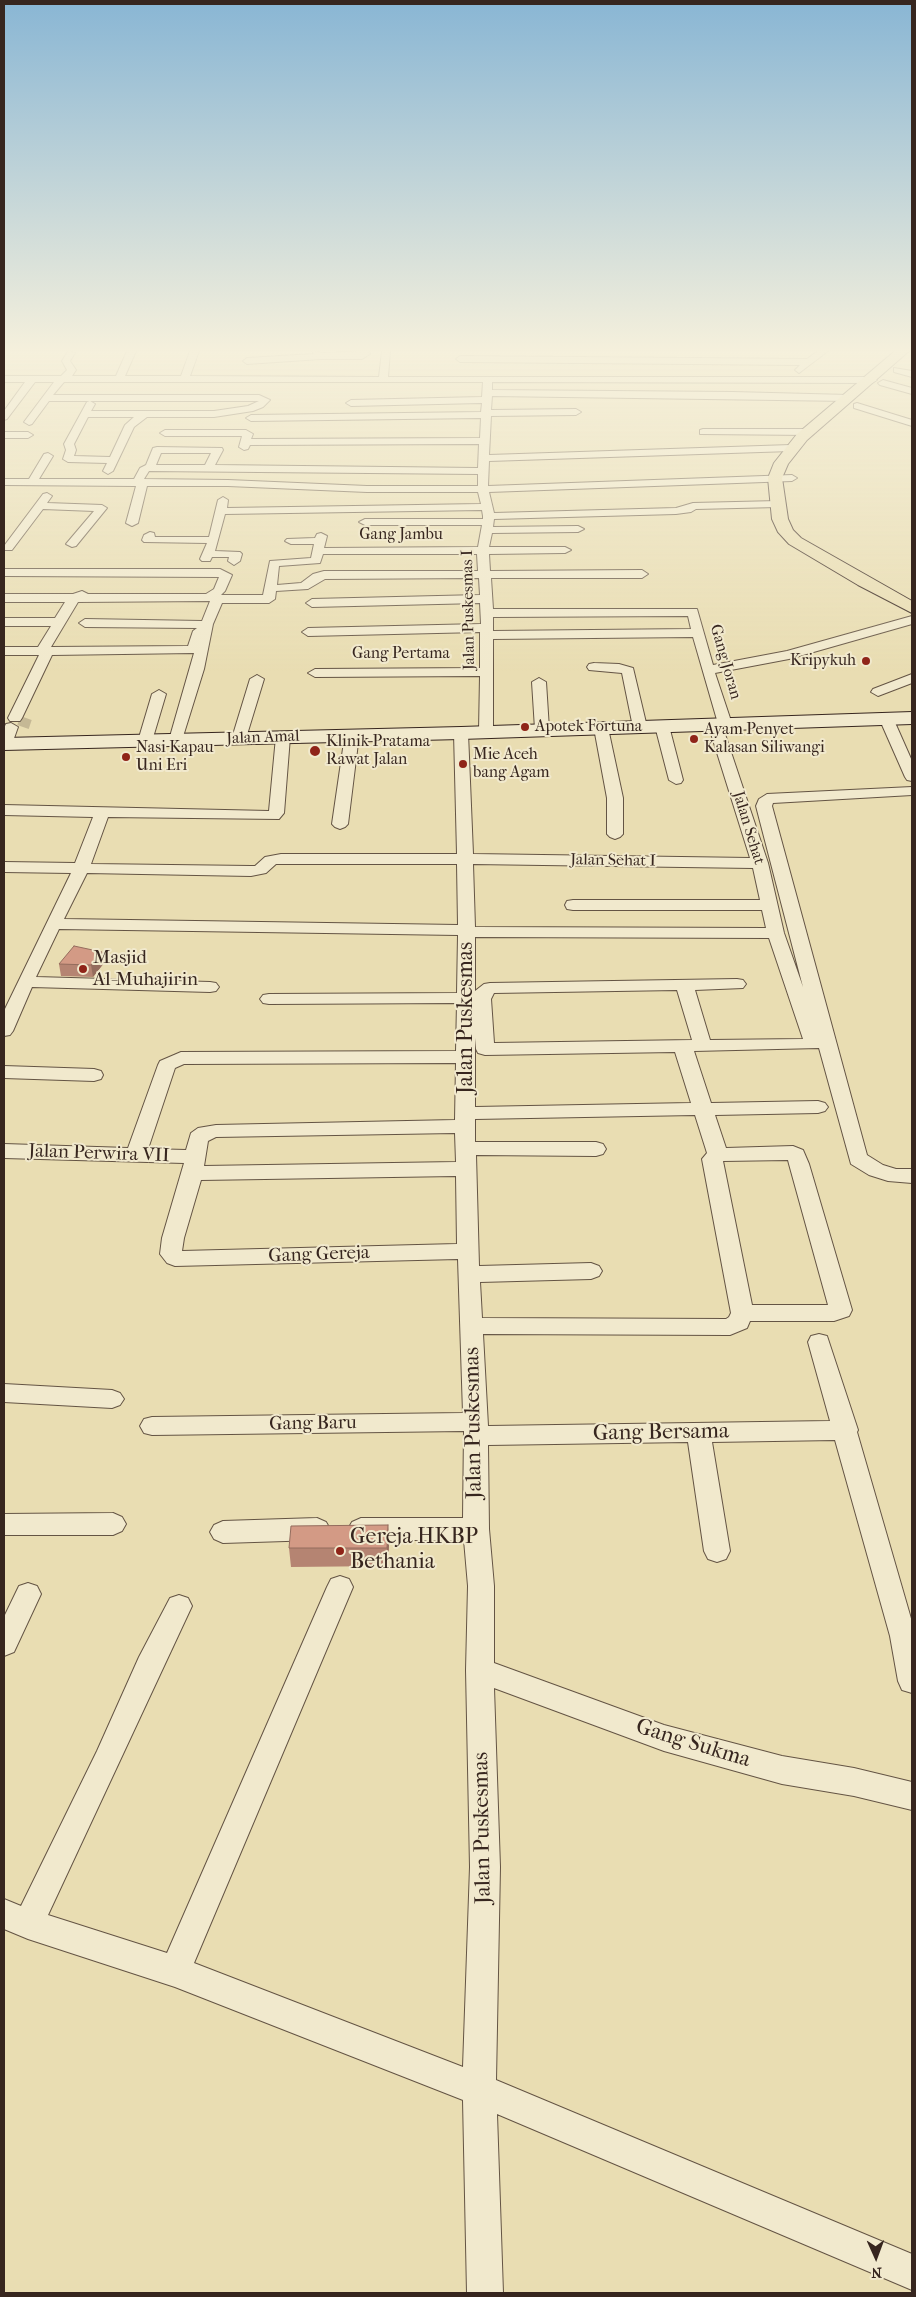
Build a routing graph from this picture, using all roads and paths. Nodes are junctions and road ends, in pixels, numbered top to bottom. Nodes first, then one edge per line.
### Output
1 (47, 458) edge
2 (68, 458) edge
3 (154, 458) edge
4 (213, 458) edge
5 (238, 458) edge
6 (308, 458) edge
7 (337, 458) edge
8 (484, 458) edge
9 (606, 458) edge
10 (783, 458) edge
11 (112, 460) joint
12 (572, 461) dead end
13 (483, 465) junction
14 (150, 468) junction
15 (208, 468) junction
16 (776, 468) junction
17 (232, 469) junction
18 (794, 474) joint
19 (4, 482) edge
20 (32, 482) junction
21 (57, 482) junction
22 (103, 483) junction
23 (140, 483) junction
24 (228, 483) junction
25 (483, 488) junction
26 (778, 504) junction
27 (40, 506) junction
28 (599, 506) dead end
29 (220, 511) junction
30 (487, 517) junction
31 (365, 522) dead end
32 (132, 523) dead end
33 (578, 529) dead end
34 (214, 540) junction
35 (320, 543) junction
36 (72, 544) dead end
37 (8, 548) dead end
38 (565, 550) dead end
39 (483, 551) junction
40 (236, 553) dead end
41 (143, 554) dead end
42 (289, 554) dead end
43 (4, 572) edge
44 (91, 572) junction
45 (854, 572) junction
46 (642, 574) dead end
47 (483, 576) junction
48 (279, 588) dead end
49 (83, 597) junction
50 (4, 598) edge
51 (210, 598) junction
52 (485, 599) junction
53 (912, 599) edge
54 (312, 603) dead end
55 (912, 608) edge
56 (487, 614) junction
57 (912, 620) edge
58 (4, 622) edge
59 (58, 622) junction
60 (201, 624) junction
61 (487, 631) junction
62 (308, 632) dead end
63 (697, 633) junction
64 (81, 637) junction
65 (4, 651) edge
66 (49, 651) junction
67 (594, 667) dead end
68 (708, 670) junction
69 (487, 672) junction
70 (314, 673) dead end
71 (257, 678) dead end
72 (912, 678) edge
73 (539, 682) dead end
74 (878, 692) dead end
75 (159, 694) dead end
76 (886, 718) junction
77 (912, 718) edge
78 (720, 724) junction
79 (640, 726) junction
80 (662, 726) junction
81 (601, 728) junction
82 (542, 729) junction
83 (486, 731) junction
84 (14, 732) edge
85 (460, 732) junction
86 (352, 735) junction
87 (283, 737) junction
88 (239, 738) junction
89 (176, 740) junction
90 (145, 741) junction
91 (912, 777) edge
92 (676, 780) dead end
93 (912, 791) edge
94 (4, 810) edge
95 (102, 812) junction
96 (340, 824) dead end
97 (615, 834) dead end
98 (466, 859) junction
99 (760, 863) junction
100 (4, 867) edge
101 (81, 868) junction
102 (768, 904) junction
103 (573, 905) dead end
104 (54, 924) junction
105 (467, 931) junction
106 (776, 933) junction
107 (25, 982) junction
108 (737, 984) dead end
109 (685, 986) junction
110 (210, 987) dead end
111 (467, 998) junction
112 (269, 1000) dead end
113 (4, 1031) edge
114 (703, 1046) junction
115 (683, 1047) junction
116 (472, 1052) junction
117 (4, 1072) edge
118 (94, 1076) dead end
119 (818, 1107) dead end
120 (702, 1109) junction
121 (467, 1139) junction
122 (596, 1148) dead end
123 (4, 1151) edge
124 (136, 1155) junction
125 (718, 1155) junction
126 (194, 1165) junction
127 (912, 1176) edge
128 (469, 1263) junction
129 (590, 1271) dead end
130 (742, 1313) junction
131 (472, 1326) junction
132 (819, 1342) dead end
133 (4, 1393) edge
134 (112, 1399) dead end
135 (152, 1426) dead end
136 (475, 1429) junction
137 (846, 1430) junction
138 (700, 1433) junction
139 (113, 1524) dead end
140 (4, 1525) edge
141 (476, 1529) junction
142 (223, 1532) dead end
143 (718, 1551) dead end
144 (340, 1587) dead end
145 (28, 1594) dead end
146 (179, 1606) dead end
147 (4, 1644) edge
148 (480, 1670) junction
149 (912, 1682) edge
150 (912, 1796) edge
151 (16, 1919) edge
152 (175, 1971) junction
153 (479, 2090) junction
154 (912, 2272) edge
155 (485, 2293) edge

1 - 20 street
2 - 11 street
3 - 14 street
4 - 15 street
5 - 17 street
6 - 17 street
7 - 13 street
8 - 13 street, Jalan Puskesmas I
9 - 13 street
10 - 16 main road
11 - 22 street
12 - 13 street
13 - 25 street, Jalan Puskesmas I
14 - 15 street
14 - 23 street
15 - 17 street
16 - 18 street
16 - 25 street
16 - 26 main road
18 - 45 main road
19 - 20 street
20 - 21 street
21 - 22 street
21 - 27 street
22 - 23 street
23 - 24 street
23 - 32 street
24 - 25 street
24 - 29 street
25 - 30 street, Jalan Puskesmas I
26 - 30 street
26 - 45 main road
27 - 36 street
27 - 37 street
28 - 30 street
29 - 30 street
29 - 34 street
30 - 31 street
30 - 33 street
30 - 39 street, Jalan Puskesmas I
34 - 40 street
34 - 41 street
35 - 39 street, Gang Jambu
35 - 42 street, Gang Jambu
35 - 89 street
38 - 39 street, Gang Jambu
39 - 47 street, Jalan Puskesmas I
43 - 44 street
44 - 49 street
44 - 51 street
45 - 53 main road
45 - 55 main road
46 - 47 street
47 - 48 street
47 - 52 street, Jalan Puskesmas I
49 - 50 street
49 - 51 street
49 - 59 street
49 - 64 street
51 - 60 street
52 - 54 street
52 - 56 street, Jalan Puskesmas I
56 - 61 street, Jalan Puskesmas I
56 - 63 street, Gang Joran
57 - 68 street
58 - 59 street
59 - 66 street
60 - 64 street
60 - 64 street
61 - 62 street
61 - 63 street
61 - 69 street, Jalan Puskesmas I
63 - 68 street, Gang Joran
64 - 66 street
65 - 66 street
66 - 84 street
67 - 79 street
68 - 78 street, Gang Joran
69 - 70 street, Gang Pertama
69 - 83 street, Jalan Puskesmas I
71 - 88 street
72 - 74 street
73 - 82 street
75 - 90 street
76 - 77 street, Jalan Amal
76 - 78 street, Jalan Amal
76 - 91 street
78 - 80 street, Jalan Amal
78 - 99 street, Jalan Sehat
79 - 80 street, Jalan Amal
79 - 81 street, Jalan Amal
80 - 92 street
81 - 82 street, Jalan Amal
81 - 97 street
82 - 83 street, Jalan Amal
83 - 85 street, Jalan Amal
84 - 90 street, Jalan Amal
85 - 86 street, Jalan Amal
85 - 98 street, Jalan Puskesmas
86 - 87 street, Jalan Amal
86 - 96 street
87 - 88 street, Jalan Amal
87 - 95 street
88 - 89 street, Jalan Amal
89 - 90 street, Jalan Amal
93 - 127 street
94 - 95 street
95 - 101 street
98 - 99 street, Jalan Sehat I
98 - 101 street, Jalan Sehat I
98 - 105 street, Jalan Puskesmas
99 - 102 street, Jalan Sehat
100 - 101 street, Jalan Sehat I
101 - 104 street
102 - 103 street
102 - 106 street, Jalan Sehat
104 - 105 street
104 - 107 street
105 - 106 street
105 - 111 street, Jalan Puskesmas
106 - 114 street, Jalan Sehat
107 - 110 street
107 - 113 street
108 - 109 street
109 - 114 street
109 - 116 street
111 - 112 street
111 - 116 street, Jalan Puskesmas
114 - 115 street
115 - 116 street
115 - 120 street
116 - 121 street, Jalan Puskesmas
116 - 124 street
117 - 118 street
119 - 120 street
120 - 121 street
120 - 125 street
121 - 122 street
121 - 126 street, Jalan Perwira VII
121 - 126 street
121 - 128 street, Jalan Puskesmas
123 - 124 street, Jalan Perwira VII
124 - 126 street, Jalan Perwira VII
125 - 130 street
125 - 130 street
126 - 128 street, Gang Gereja
128 - 129 street, Gang Gereja
128 - 131 street, Jalan Puskesmas
130 - 131 street
131 - 136 street, Jalan Puskesmas
132 - 137 street
133 - 134 street
135 - 136 street, Gang Baru
136 - 138 street, Gang Bersama
136 - 141 street, Jalan Puskesmas
137 - 138 street, Gang Bersama
137 - 149 street
138 - 143 street
139 - 140 street
141 - 142 street
141 - 148 street, Jalan Puskesmas
144 - 152 street
145 - 147 street
146 - 151 street
148 - 150 street, Gang Sukma
148 - 153 street, Jalan Puskesmas
151 - 152 street
152 - 153 street
153 - 154 street
153 - 155 street, Jalan Puskesmas

